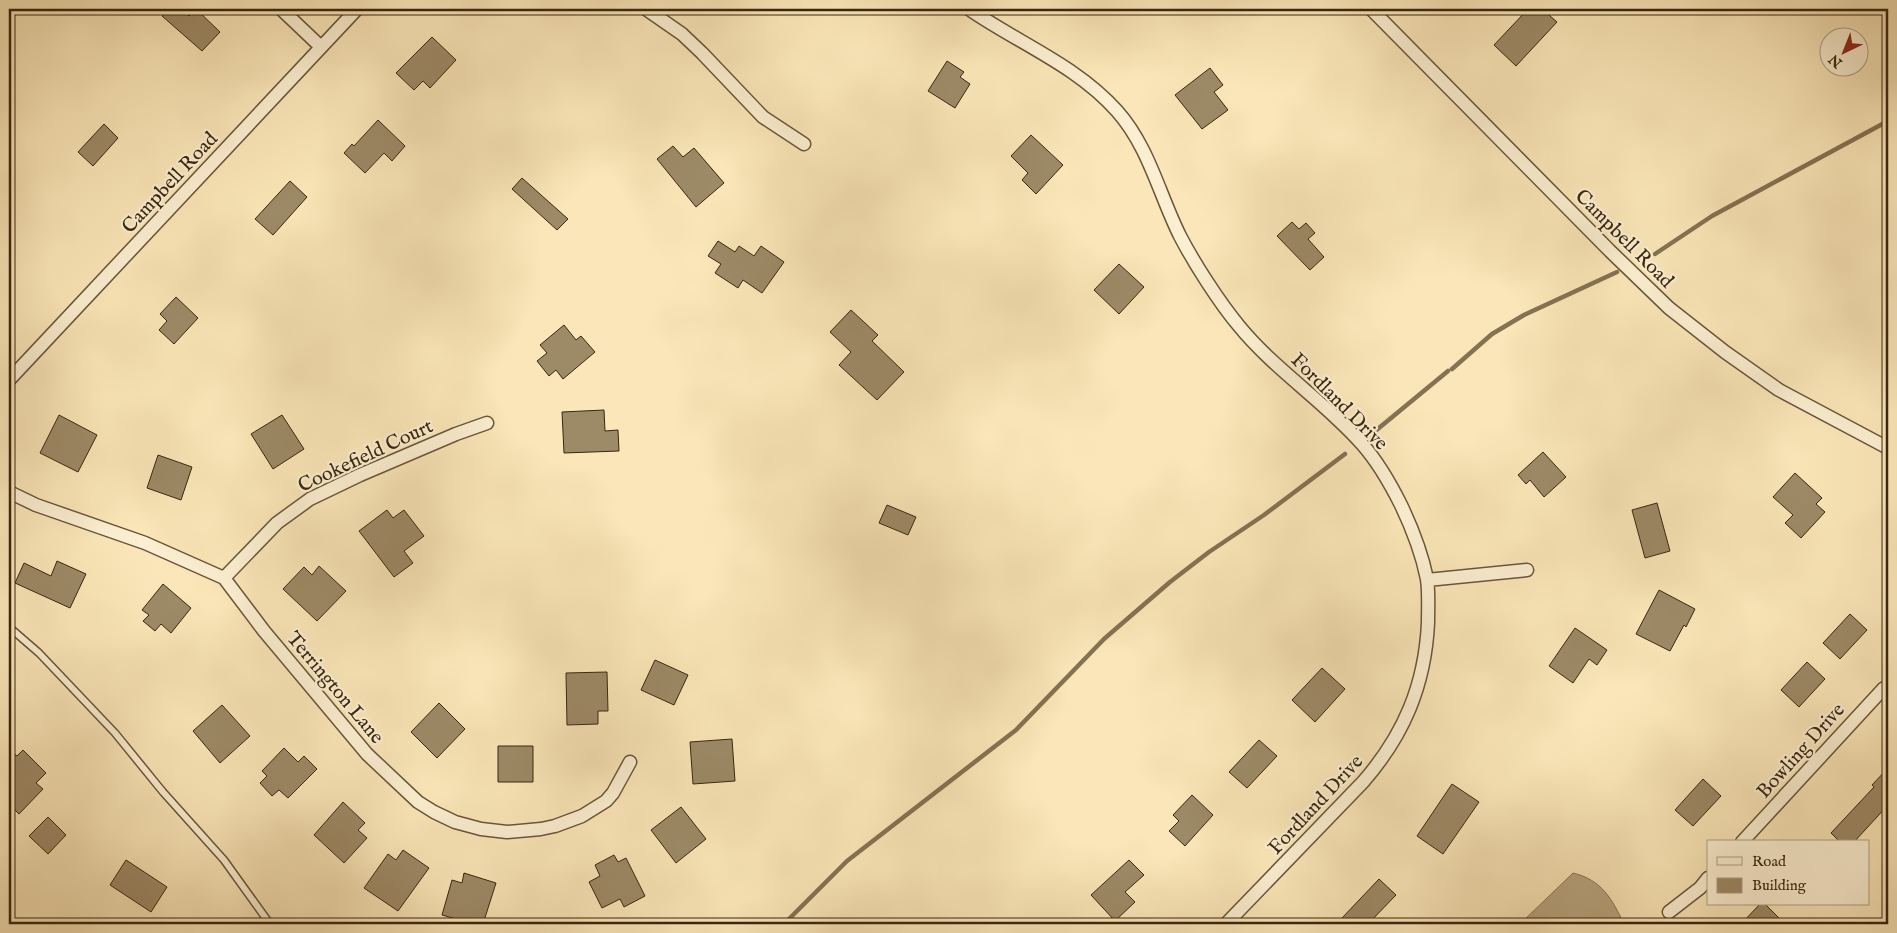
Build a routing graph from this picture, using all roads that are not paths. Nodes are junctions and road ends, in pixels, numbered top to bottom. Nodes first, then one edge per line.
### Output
1 (281, 9) edge
2 (357, 9) edge
3 (646, 9) edge
4 (969, 9) edge
5 (1371, 9) edge
6 (321, 47) junction
7 (804, 144) dead end
8 (9, 380) edge
9 (487, 423) dead end
10 (1888, 448) edge
11 (9, 492) edge
12 (1527, 570) dead end
13 (224, 578) junction
14 (1427, 580) junction
15 (9, 627) edge
16 (1888, 686) edge
17 (630, 762) dead end
18 (1744, 840) edge
19 (1707, 879) edge
20 (1669, 912) dead end
21 (270, 924) edge
22 (1226, 924) edge

1 - 6 street
2 - 6 street, Campbell Road
3 - 7 street
4 - 14 street, Fordland Drive
5 - 10 street, Campbell Road
6 - 8 street, Campbell Road
9 - 13 street, Cookefield Court
11 - 13 street, Terrington Lane
12 - 14 street
13 - 17 street, Terrington Lane
14 - 22 street, Fordland Drive
15 - 21 lane
16 - 18 street, Bowling Drive
19 - 20 street

